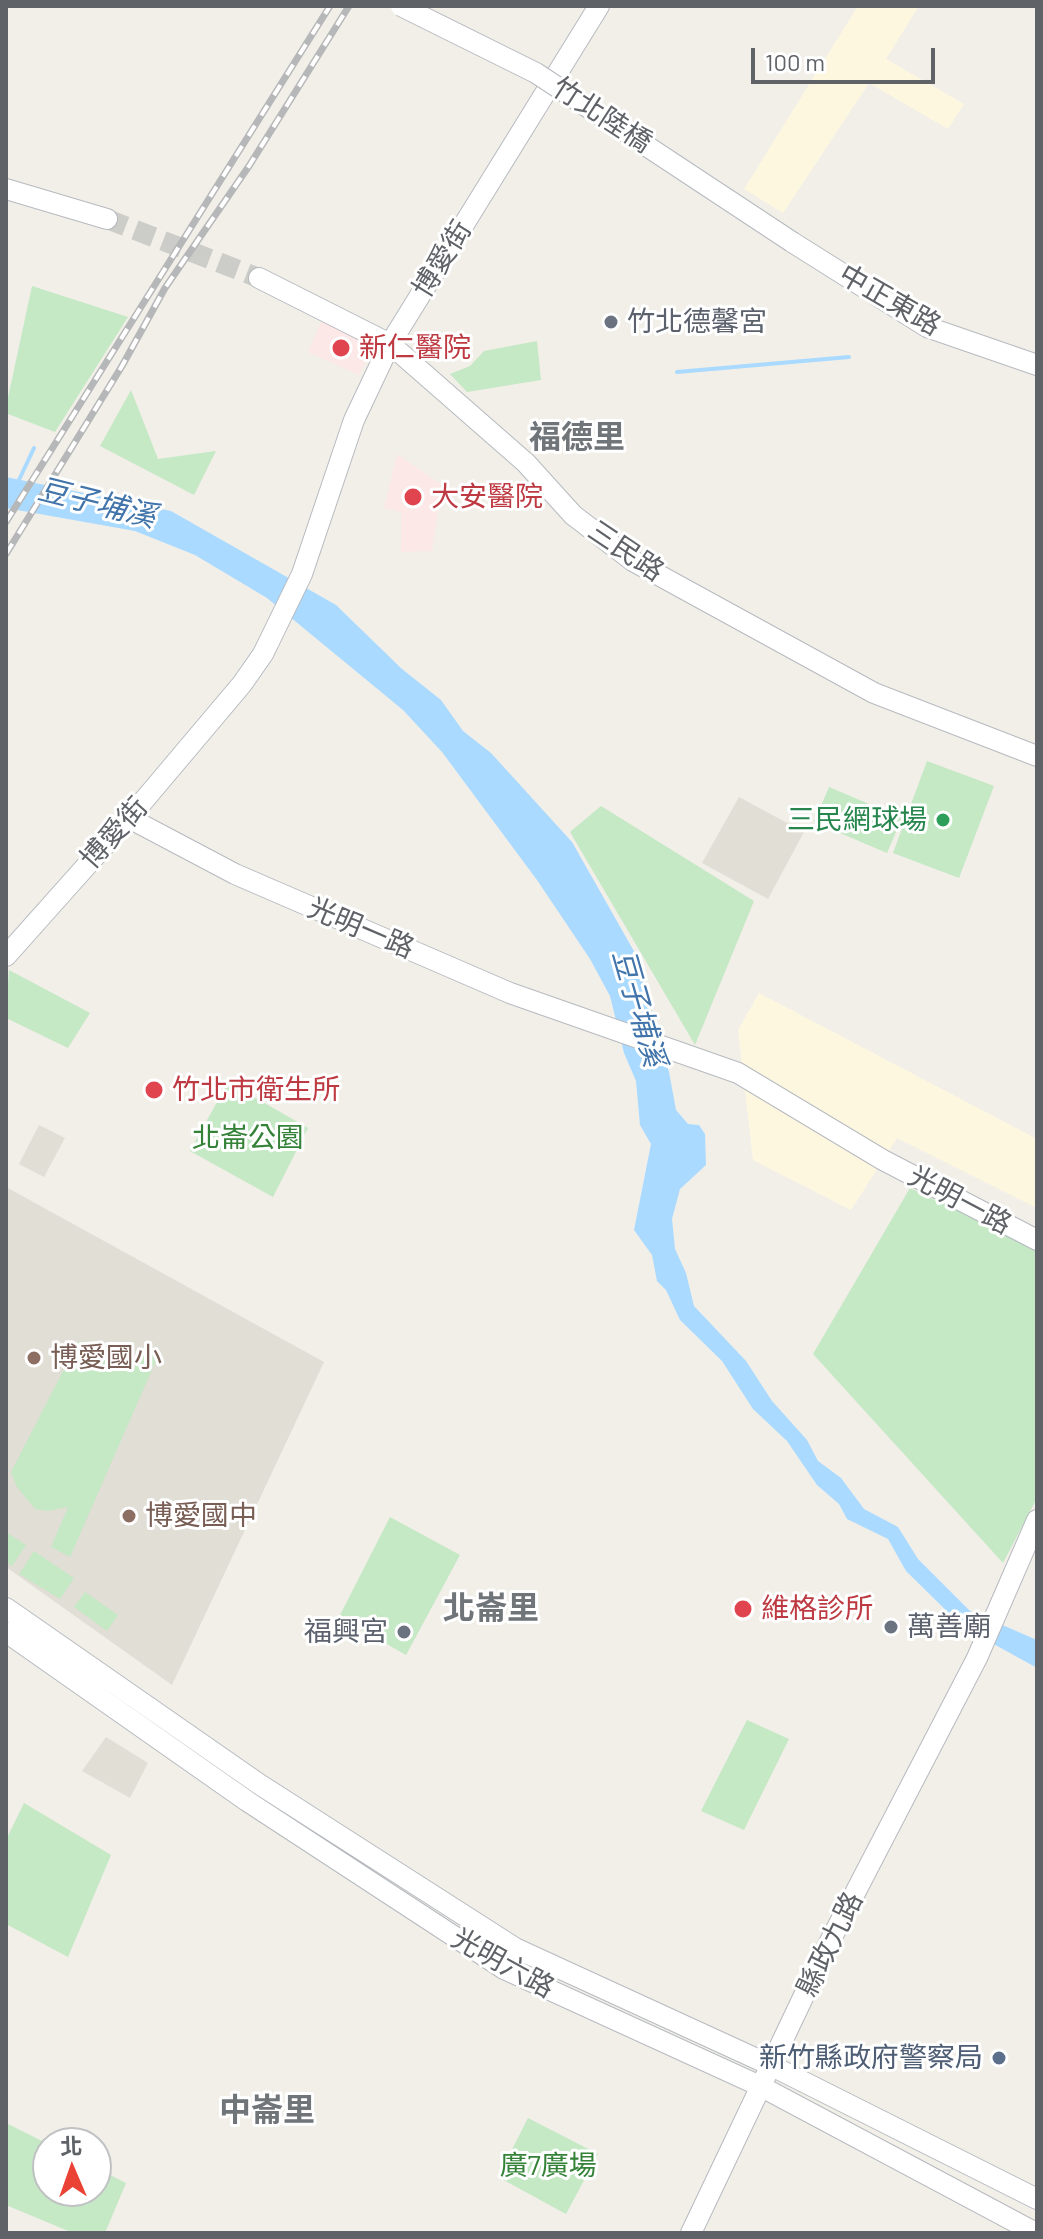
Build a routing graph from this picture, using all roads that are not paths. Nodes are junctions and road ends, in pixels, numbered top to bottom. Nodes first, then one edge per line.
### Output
1 (401, 6) edge
2 (599, 6) edge
3 (6, 189) edge
4 (107, 219) tunnel mouth
5 (792, 242) joint
6 (259, 278) tunnel mouth
7 (390, 344) junction
8 (1037, 365) edge
9 (1037, 756) edge
10 (129, 818) junction
11 (6, 956) edge
12 (1037, 1240) edge
13 (1037, 1520) edge
14 (6, 1608) edge
15 (6, 1632) edge
16 (770, 2065) junction
17 (760, 2086) junction
18 (1037, 2199) edge
19 (691, 2233) edge
20 (1036, 2233) edge

1 - 5 street, 竹北陸橋, bridge
2 - 7 street, 博愛街
3 - 4 street
5 - 8 street, 中正東路
6 - 7 street, 三民路
7 - 9 street, 三民路
7 - 10 street, 博愛街
10 - 11 street, 博愛街
10 - 12 street, 光明一路
13 - 16 street, 縣政九路
14 - 16 street, 光明六路
15 - 17 street, 光明六路
16 - 17 street, 縣政九路
16 - 18 street, 光明六路
17 - 19 street, 縣政九路
17 - 20 street, 光明六路

